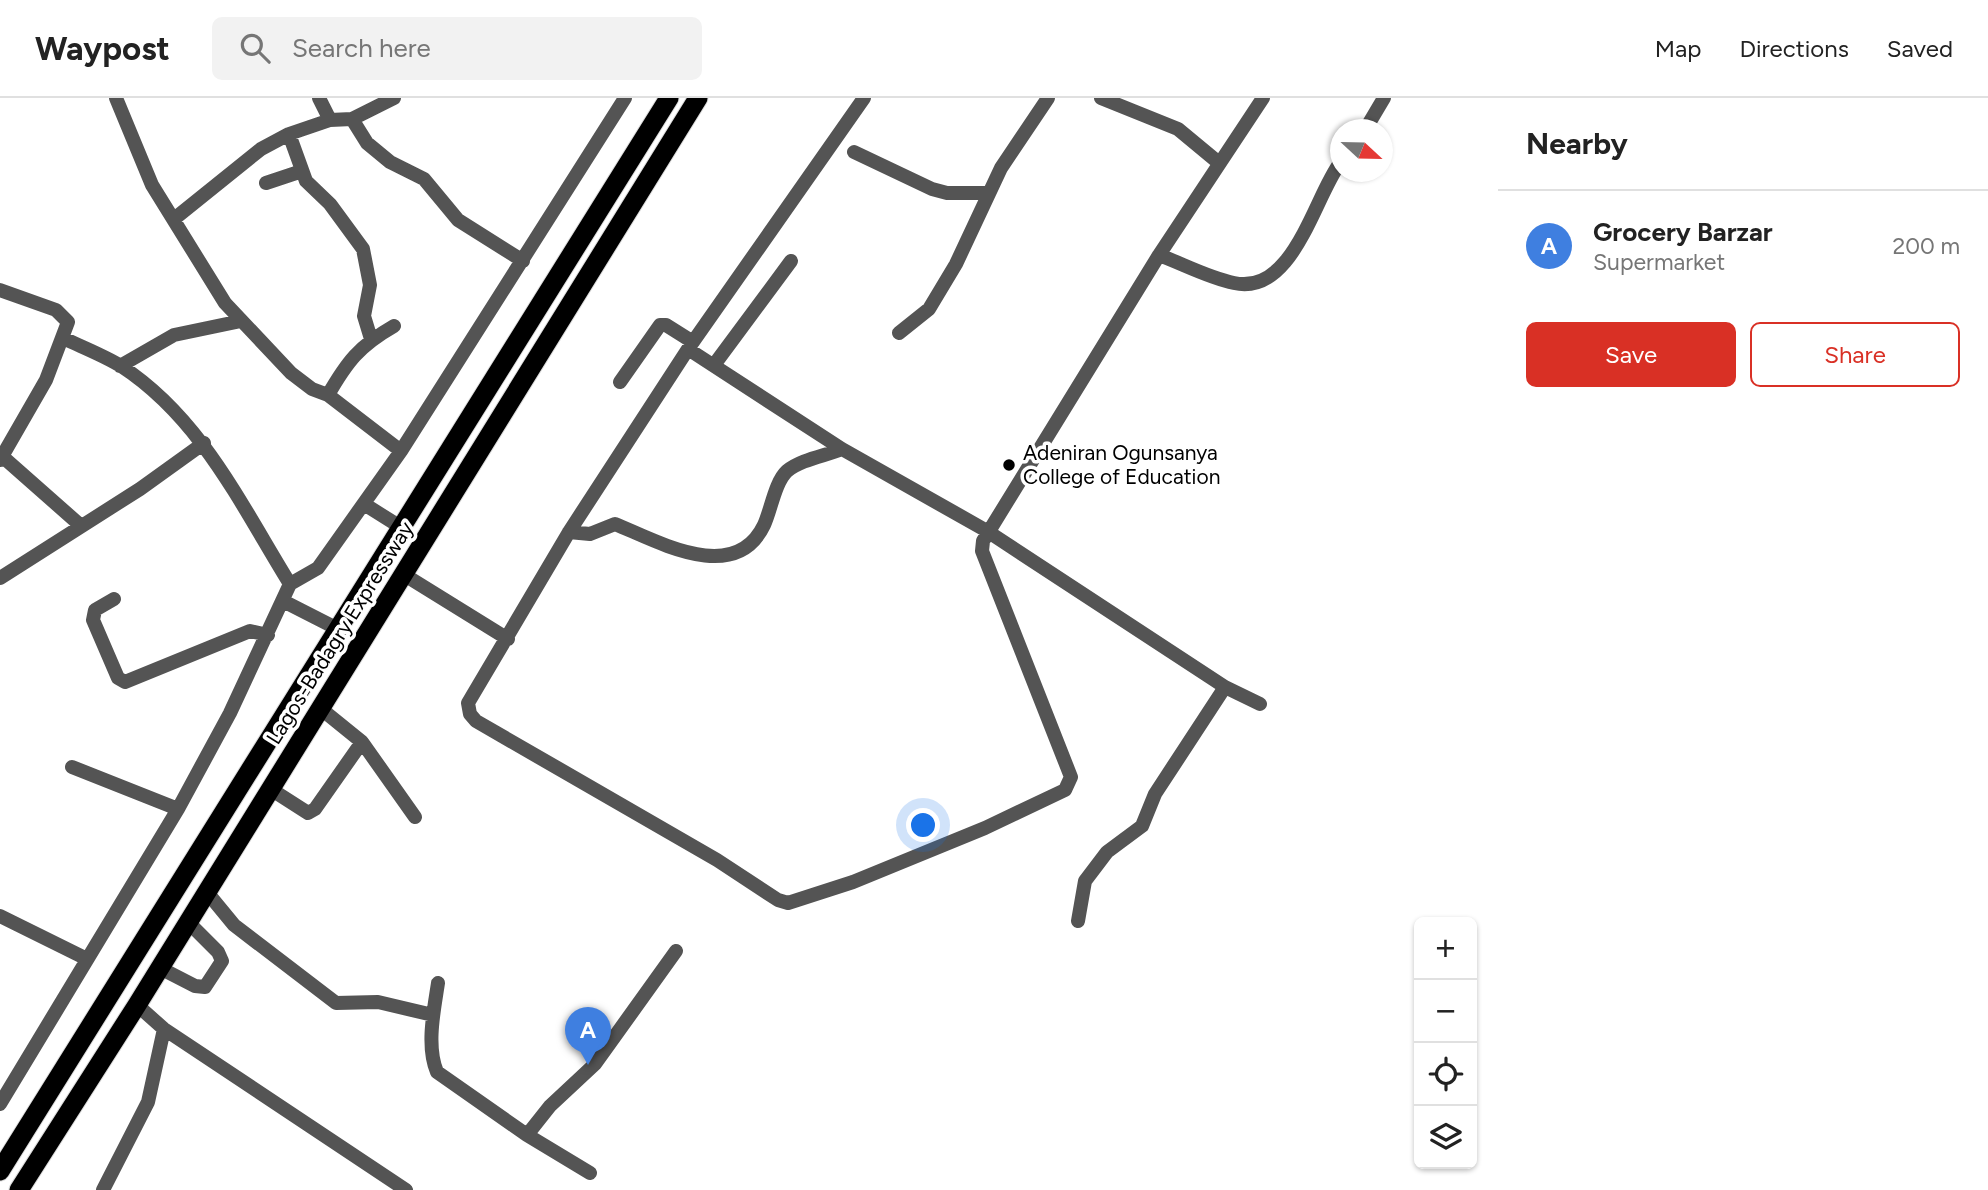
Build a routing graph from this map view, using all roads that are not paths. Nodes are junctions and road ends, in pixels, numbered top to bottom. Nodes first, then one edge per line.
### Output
1 (116, 98) edge
2 (319, 98) edge
3 (394, 98) edge
4 (625, 98) edge
5 (669, 98) edge
6 (698, 98) edge
7 (864, 98) edge
8 (1048, 98) edge
9 (1101, 98) edge
10 (1263, 98) edge
11 (1384, 98) edge
12 (352, 119) junction
13 (1372, 119) edge
14 (330, 120) junction
15 (289, 134) junction
16 (854, 152) dead end
17 (1219, 163) junction
18 (302, 171) junction
19 (1330, 182) edge
20 (266, 183) dead end
21 (989, 193) junction
22 (174, 219) junction
23 (1158, 255) junction
24 (523, 261) junction
25 (791, 261) dead end
26 (0, 290) edge
27 (241, 321) junction
28 (394, 326) dead end
29 (899, 333) dead end
30 (63, 338) junction
31 (370, 339) junction
32 (691, 345) junction
33 (714, 365) junction
34 (120, 366) junction
35 (620, 382) dead end
36 (328, 395) junction
37 (204, 443) junction
38 (842, 449) junction
39 (401, 451) junction
40 (1, 458) edge
41 (365, 504) junction
42 (80, 525) junction
43 (400, 526) junction
44 (569, 531) junction
45 (987, 531) junction
46 (402, 574) junction
47 (0, 578) edge
48 (290, 584) junction
49 (114, 599) dead end
50 (283, 601) junction
51 (335, 628) junction
52 (268, 635) junction
53 (508, 639) junction
54 (1225, 687) junction
55 (1260, 704) dead end
56 (320, 708) junction
57 (362, 742) junction
58 (72, 767) dead end
59 (269, 788) junction
60 (178, 809) junction
61 (415, 817) dead end
62 (206, 891) junction
63 (0, 916) edge
64 (188, 922) junction
65 (1078, 922) dead end
66 (676, 951) dead end
67 (87, 959) junction
68 (160, 968) junction
69 (438, 984) dead end
70 (137, 1005) junction
71 (433, 1015) junction
72 (164, 1029) junction
73 (0, 1104) edge
74 (527, 1135) junction
75 (0, 1171) edge
76 (590, 1173) dead end
77 (19, 1190) edge
78 (103, 1190) edge
79 (406, 1190) edge

1 - 22 street
2 - 14 street
3 - 12 street
4 - 24 street
5 - 43 highway, Lagos-Badagry Expressway
6 - 46 highway, Lagos-Badagry Expressway
7 - 32 street
8 - 21 street
9 - 17 street
10 - 17 street
11 - 13 street
12 - 14 street
12 - 24 street
14 - 15 street
15 - 18 street
15 - 22 street
16 - 21 street
17 - 23 street
18 - 20 street
18 - 31 street
19 - 23 street
21 - 29 street
22 - 27 street
23 - 45 street
24 - 39 street
25 - 33 street
26 - 30 street
27 - 34 street
27 - 36 street
28 - 31 street
30 - 34 street
30 - 40 street
31 - 36 street
32 - 33 street
32 - 35 street
32 - 44 street
33 - 38 street
34 - 37 street
36 - 39 street
37 - 42 street
37 - 48 street
38 - 44 street
38 - 45 street
39 - 41 street
40 - 42 street
41 - 43 street
41 - 48 street
42 - 47 street
43 - 51 highway, Lagos-Badagry Expressway
44 - 53 street
45 - 53 street
45 - 54 street
46 - 53 street
46 - 56 highway, Lagos-Badagry Expressway
48 - 50 street
49 - 52 street
50 - 51 street
50 - 52 street
51 - 75 highway, Lagos-Badagry Expressway
52 - 60 street
54 - 55 street
54 - 65 street
56 - 57 street
56 - 59 highway, Lagos-Badagry Expressway
57 - 59 street
57 - 61 street
58 - 60 street
59 - 62 highway, Lagos-Badagry Expressway
60 - 67 street
62 - 64 highway, Lagos-Badagry Expressway
62 - 71 street
63 - 67 street
64 - 68 highway, Lagos-Badagry Expressway
64 - 68 street
66 - 74 street
67 - 73 street
68 - 70 highway, Lagos-Badagry Expressway
69 - 71 street
70 - 72 street
70 - 77 highway, Lagos-Badagry Expressway
71 - 74 street
72 - 78 street
72 - 79 street
74 - 76 street

